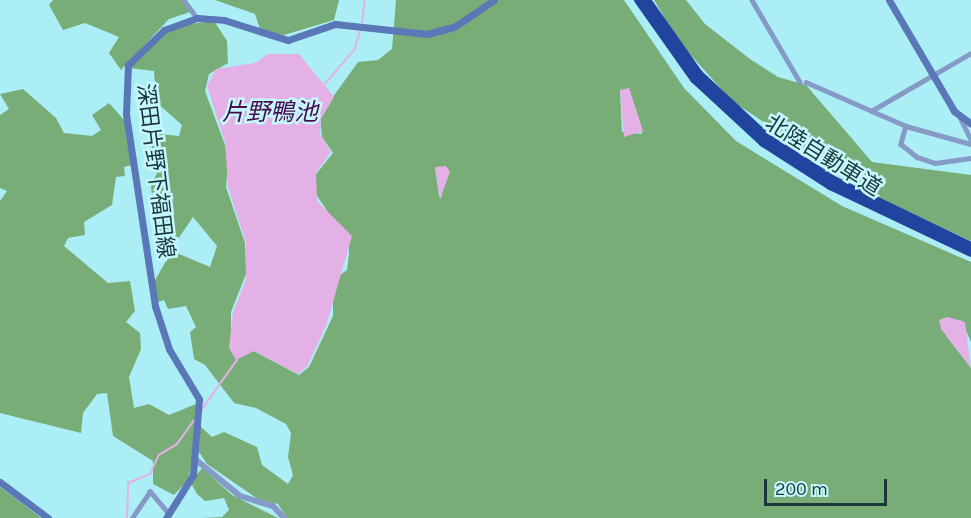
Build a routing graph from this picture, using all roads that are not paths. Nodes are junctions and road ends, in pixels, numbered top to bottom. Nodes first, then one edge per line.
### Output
1 (184, 0) edge
2 (494, 0) edge
3 (639, 0) edge
4 (646, 0) edge
5 (752, 0) edge
6 (889, 0) edge
7 (198, 18) junction
8 (971, 53) edge
9 (933, 75) junction
10 (800, 82) dead end
11 (806, 82) dead end
12 (871, 111) junction
13 (960, 117) junction
14 (971, 124) edge
15 (906, 126) junction
16 (971, 142) edge
17 (971, 158) edge
18 (971, 246) edge
19 (971, 253) edge
20 (195, 459) junction
21 (0, 483) edge
22 (168, 516) edge
23 (48, 518) edge
24 (132, 518) edge
25 (284, 518) edge

1 - 7 street
2 - 7 main road, 深田片野下福田線
3 - 19 highway, 北陸自動車道
4 - 18 highway, 北陸自動車道
5 - 10 street
6 - 9 main road
7 - 20 main road, 深田片野下福田線
8 - 9 street
9 - 12 street
9 - 13 main road
11 - 12 street
12 - 15 street
13 - 14 main road
13 - 16 street
15 - 16 street
15 - 17 street
20 - 22 main road, 深田片野下福田線
20 - 25 street
21 - 23 main road
22 - 24 street

